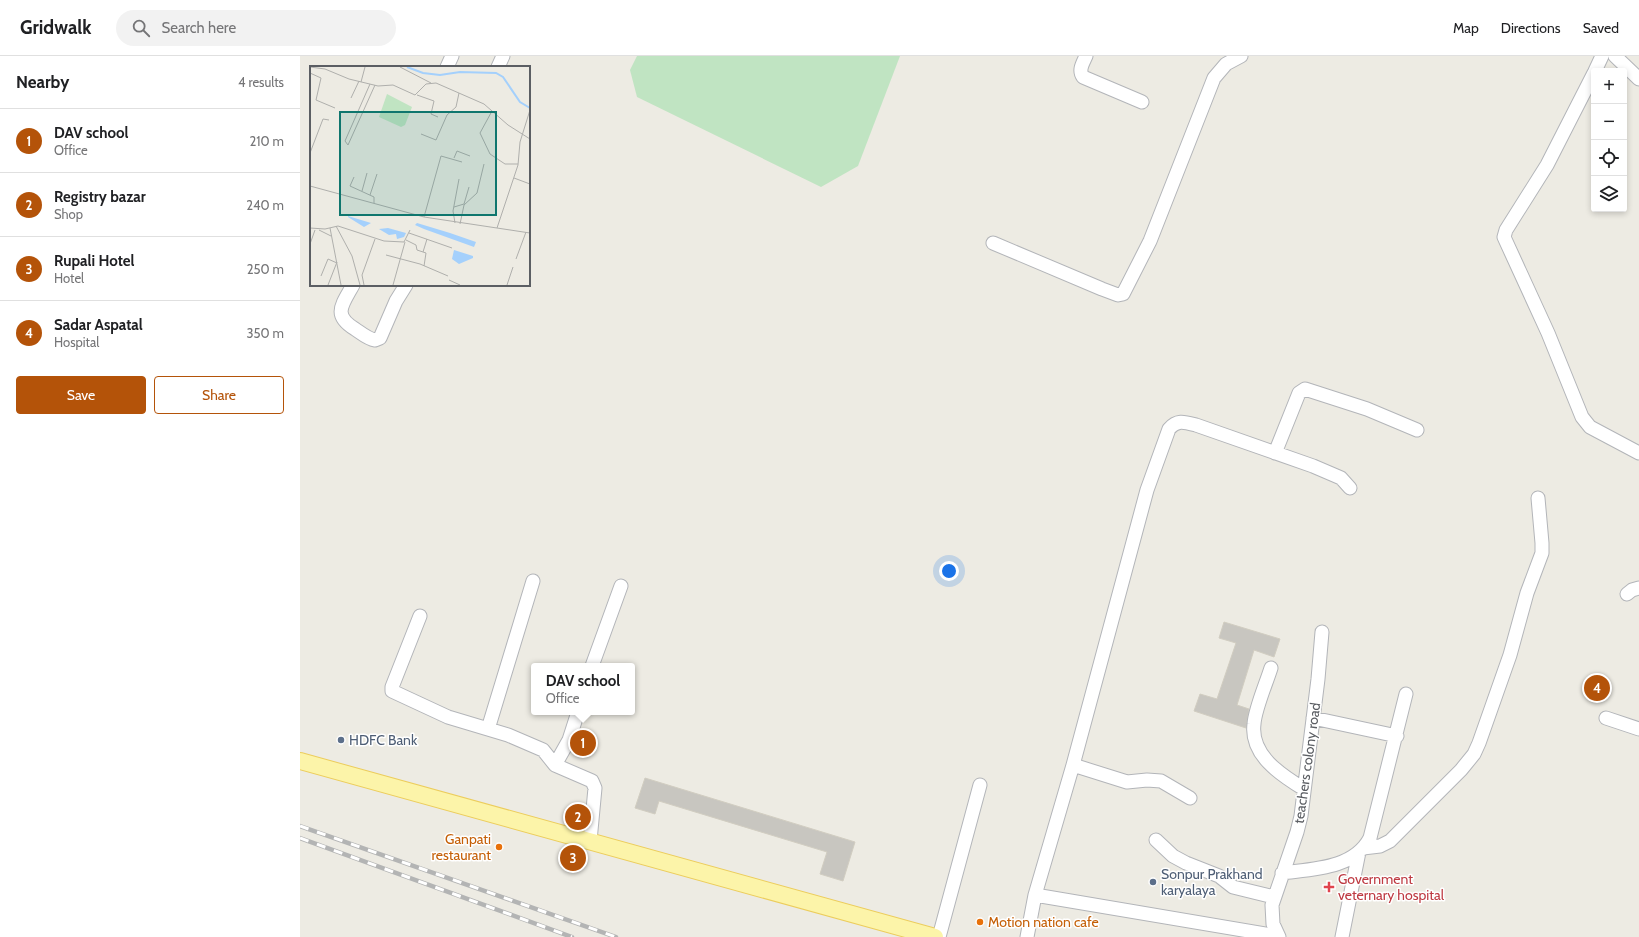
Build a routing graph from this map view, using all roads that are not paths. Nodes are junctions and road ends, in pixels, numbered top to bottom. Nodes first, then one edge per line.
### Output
1 (452, 56) edge
2 (503, 56) edge
3 (1086, 56) edge
4 (1241, 56) edge
5 (1602, 56) edge
6 (1615, 56) edge
7 (447, 66) edge
8 (498, 66) edge
9 (1596, 68) edge
10 (1591, 78) edge
11 (1639, 79) edge
12 (1142, 102) dead end
13 (993, 243) dead end
14 (353, 286) edge
15 (405, 286) edge
16 (1417, 430) dead end
17 (1275, 452) junction
18 (1639, 453) edge
19 (1350, 488) dead end
20 (1538, 498) dead end
21 (533, 581) dead end
22 (621, 586) dead end
23 (420, 616) dead end
24 (1322, 632) dead end
25 (593, 663) edge
26 (1271, 668) dead end
27 (1406, 694) dead end
28 (577, 715) edge
29 (1313, 718) junction
30 (1606, 718) dead end
31 (1639, 728) edge
32 (488, 729) junction
33 (1397, 736) junction
34 (300, 761) edge
35 (555, 765) junction
36 (1073, 765) junction
37 (980, 785) dead end
38 (1304, 789) junction
39 (1190, 798) dead end
40 (1156, 840) dead end
41 (590, 841) junction
42 (1361, 850) junction
43 (1282, 873) junction
44 (1035, 895) junction
45 (1274, 897) junction
46 (935, 937) edge
47 (939, 937) edge
48 (1026, 937) edge
49 (1278, 937) edge
50 (1342, 937) edge

1 - 7 street
2 - 8 street
3 - 12 street
4 - 13 street
5 - 9 street
6 - 11 street
10 - 18 street
14 - 15 street
16 - 17 street
17 - 19 street
17 - 36 street
20 - 42 street
21 - 32 street
22 - 25 street
23 - 32 street
24 - 29 street, teachers colony road
26 - 38 street
27 - 33 street
28 - 35 street
29 - 33 street
29 - 38 street, teachers colony road
30 - 31 street
32 - 35 street
33 - 42 street
34 - 41 main road
35 - 41 street
36 - 39 street
36 - 44 street
37 - 47 street
38 - 43 street, teachers colony road
40 - 45 street
41 - 46 main road
42 - 43 street
42 - 50 street
43 - 45 street, teachers colony road
44 - 48 street
44 - 49 street
45 - 49 street, teachers colony road

